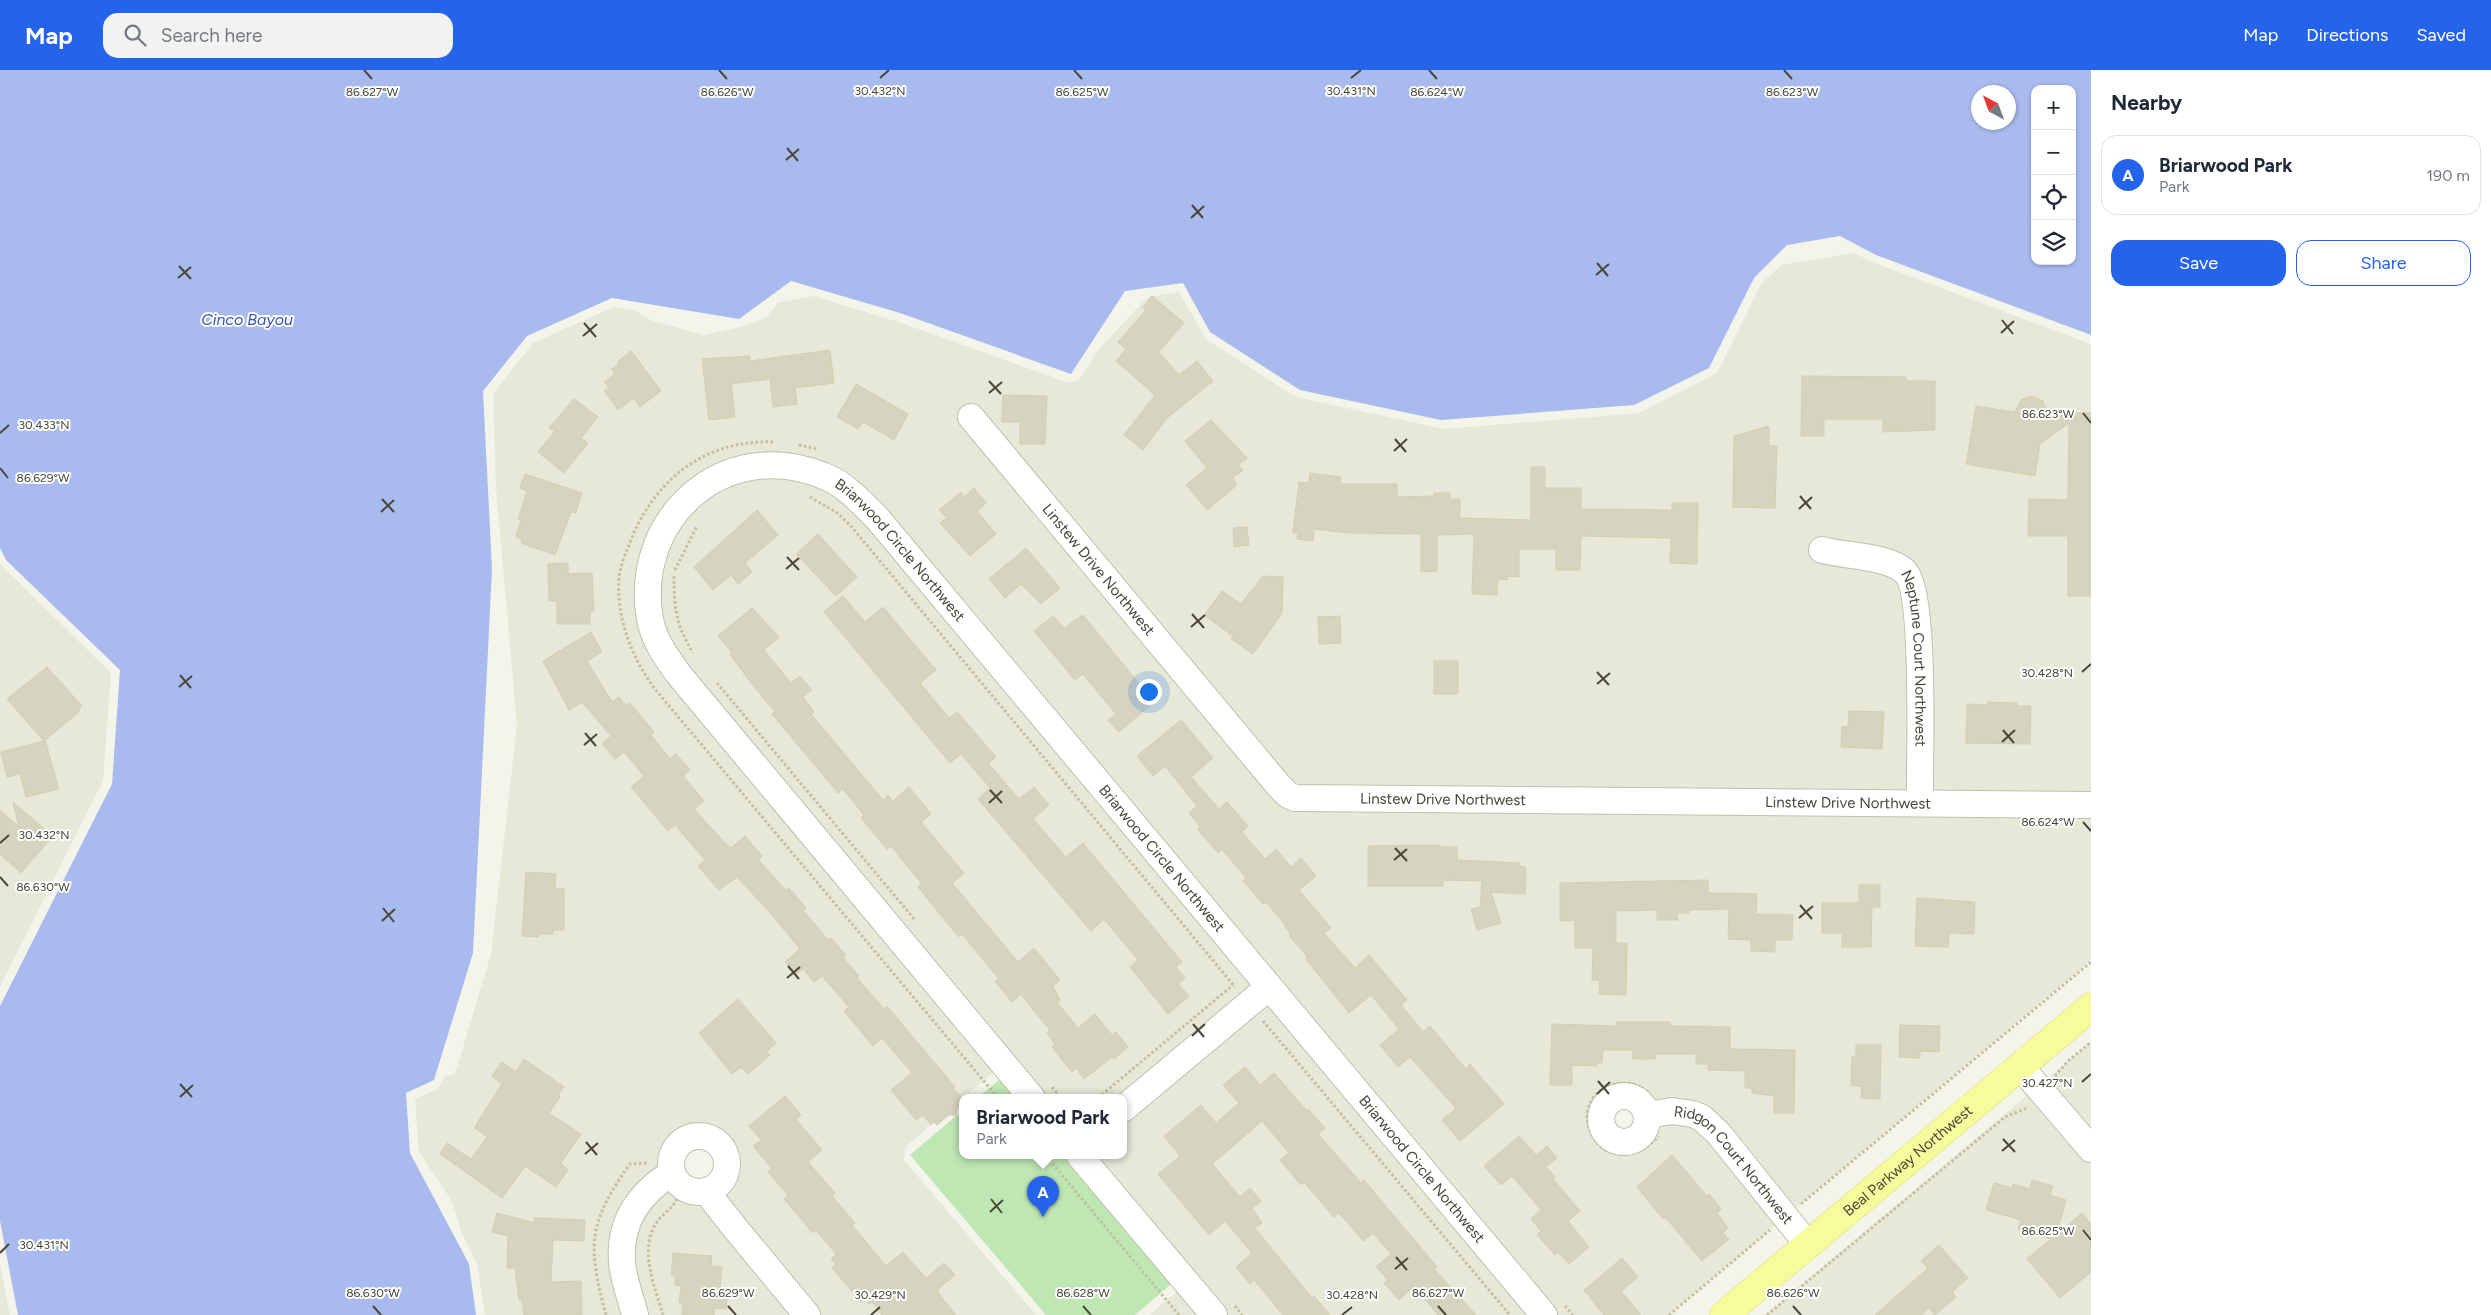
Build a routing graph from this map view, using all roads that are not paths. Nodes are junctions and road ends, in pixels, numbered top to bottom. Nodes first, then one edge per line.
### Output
1 (971, 417) dead end
2 (1822, 550) dead end
3 (1920, 803) junction
4 (2091, 804) edge
5 (1270, 987) junction
6 (2091, 1007) edge
7 (2020, 1066) junction
8 (1040, 1091) edge
9 (1127, 1105) edge
10 (1654, 1114) road end
11 (2091, 1149) edge
12 (1083, 1159) edge
13 (677, 1179) junction
14 (709, 1190) junction
15 (1808, 1245) junction
16 (1552, 1307) edge
17 (635, 1315) edge
18 (807, 1315) edge
19 (1214, 1315) edge
20 (1724, 1315) edge

1 - 3 street, Linstew Drive Northwest
2 - 3 street, Neptune Court Northwest
3 - 4 street, Linstew Drive Northwest
5 - 8 street, Briarwood Circle Northwest
5 - 9 street
5 - 16 street, Briarwood Circle Northwest
6 - 7 main road, Beal Parkway Northwest
7 - 11 street
7 - 15 main road, Beal Parkway Northwest
10 - 15 street, Ridgon Court Northwest
12 - 19 street
13 - 14 street
13 - 14 street
13 - 17 street
14 - 18 street
15 - 20 main road, Beal Parkway Northwest

